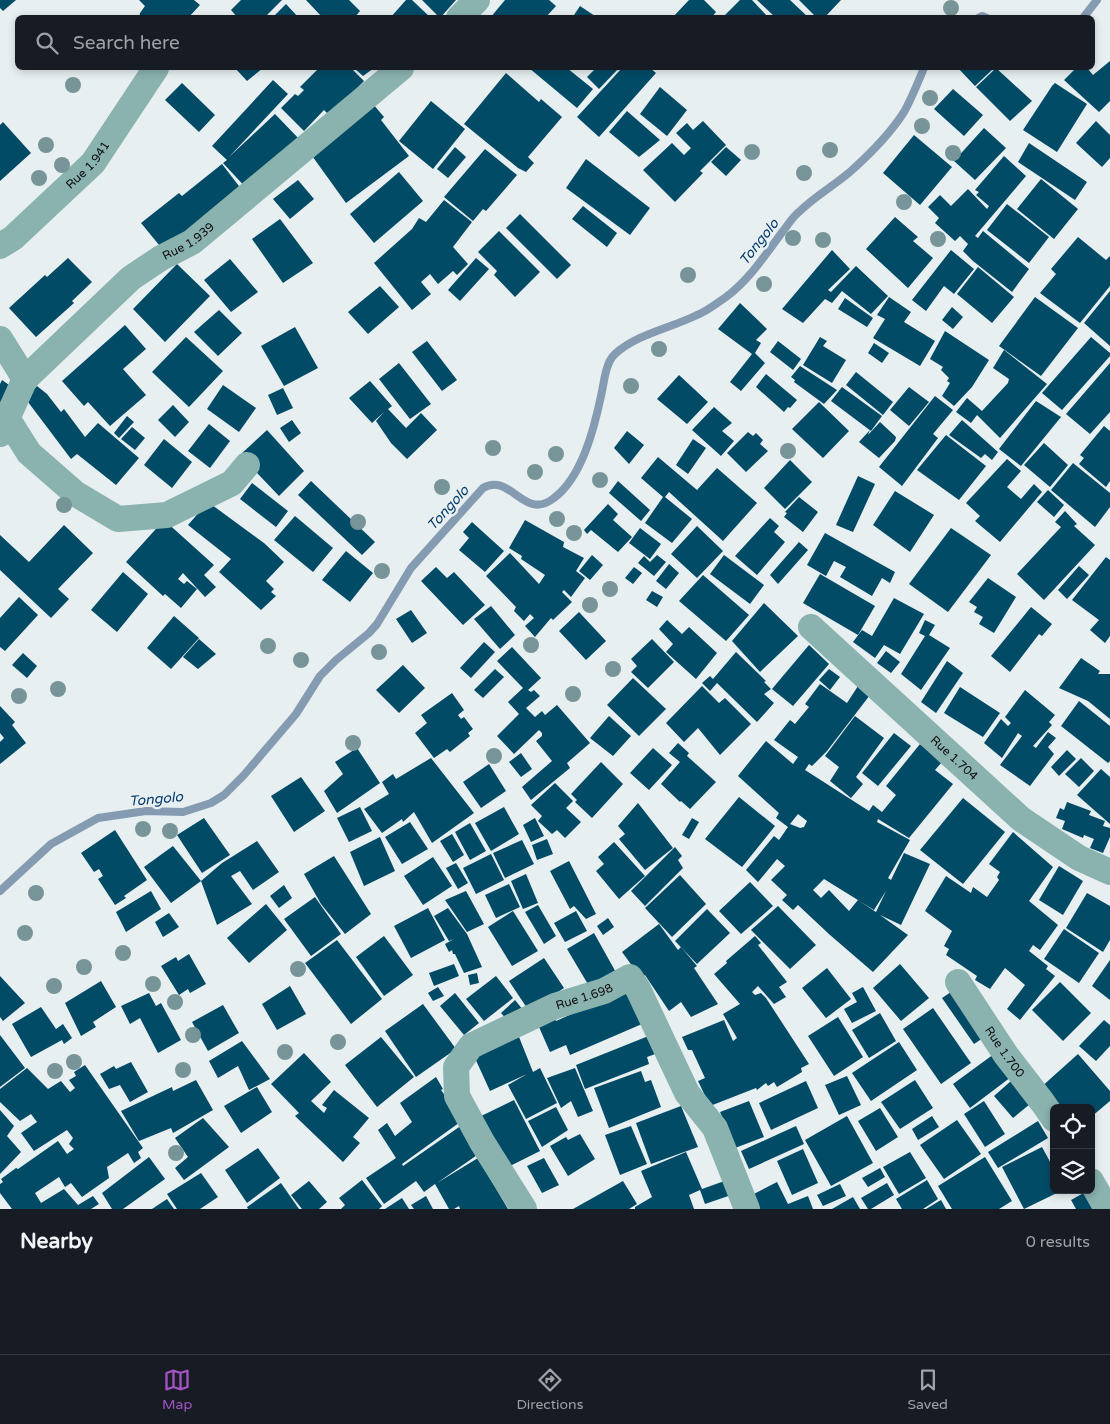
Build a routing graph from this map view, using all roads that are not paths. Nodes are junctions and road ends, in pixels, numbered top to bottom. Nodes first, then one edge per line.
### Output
1 (476, 0) edge
2 (462, 15) edge
3 (155, 70) edge
4 (399, 70) edge
5 (0, 246) edge
6 (0, 339) edge
7 (25, 379) junction
8 (4, 426) edge
9 (247, 465) dead end
10 (811, 627) dead end
11 (1110, 872) edge
12 (958, 982) dead end
13 (1050, 1113) edge
14 (1095, 1188) edge
15 (524, 1209) edge
16 (747, 1209) edge
17 (1107, 1209) edge

1 - 2 street
3 - 5 street, Rue 1.941
4 - 7 street, Rue 1.939
6 - 7 street
7 - 8 street, Rue 1.939
8 - 9 street
10 - 11 street, Rue 1.704
12 - 13 street, Rue 1.700
14 - 17 street
15 - 16 street, Rue 1.698

